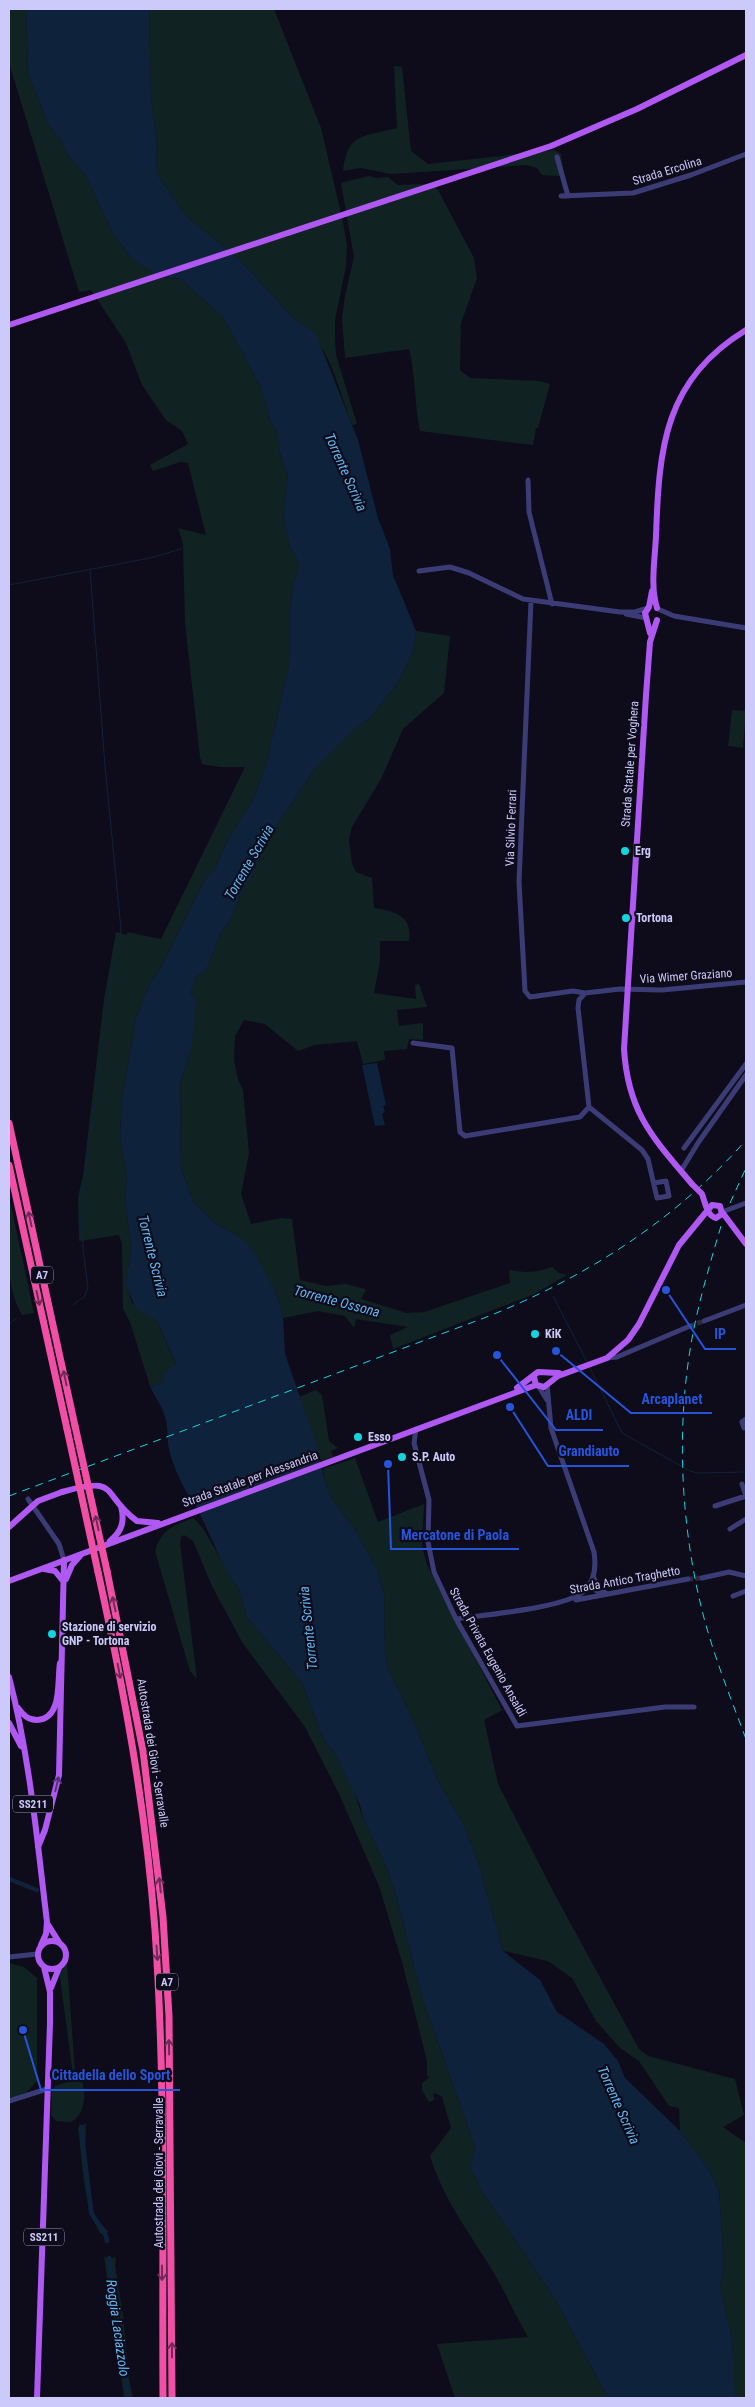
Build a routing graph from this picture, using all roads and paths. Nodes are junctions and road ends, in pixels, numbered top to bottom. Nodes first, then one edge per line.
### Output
1 (746, 55) edge
2 (746, 154) edge
3 (557, 157) dead end
4 (561, 196) dead end
5 (568, 196) junction
6 (9, 325) edge
7 (746, 330) edge
8 (528, 480) dead end
9 (419, 571) dead end
10 (654, 584) junction
11 (531, 601) junction
12 (552, 604) junction
13 (648, 607) junction
14 (658, 609) junction
15 (620, 612) junction
16 (674, 616) junction
17 (647, 619) junction
18 (657, 619) junction
19 (746, 628) edge
20 (650, 642) junction
21 (746, 982) edge
22 (627, 989) junction
23 (585, 993) junction
24 (413, 1043) dead end
25 (746, 1064) edge
26 (746, 1075) edge
27 (588, 1107) junction
28 (9, 1123) edge
29 (684, 1148) dead end
30 (9, 1165) edge
31 (682, 1171) junction
32 (654, 1182) dead end
33 (702, 1194) junction
34 (746, 1202) edge
35 (720, 1209) junction
36 (708, 1210) junction
37 (714, 1218) junction
38 (698, 1225) junction
39 (733, 1226) junction
40 (746, 1244) edge
41 (746, 1305) edge
42 (704, 1321) tunnel mouth
43 (690, 1326) tunnel mouth
44 (628, 1340) junction
45 (639, 1347) junction
46 (607, 1358) junction
47 (565, 1373) junction
48 (546, 1374) junction
49 (534, 1378) junction
50 (548, 1382) junction
51 (538, 1386) junction
52 (499, 1398) junction
53 (548, 1406) junction
54 (746, 1419) edge
55 (744, 1428) dead end
56 (416, 1429) junction
57 (402, 1435) junction
58 (414, 1443) junction
59 (742, 1484) dead end
60 (746, 1496) edge
61 (28, 1499) dead end
62 (121, 1505) junction
63 (716, 1506) dead end
64 (746, 1519) edge
65 (169, 1521) junction
66 (9, 1527) edge
67 (730, 1529) dead end
68 (106, 1545) junction
69 (84, 1553) junction
70 (64, 1560) junction
71 (39, 1569) junction
72 (593, 1576) junction
73 (746, 1576) edge
74 (702, 1578) tunnel mouth
75 (688, 1579) tunnel mouth
76 (9, 1581) edge
77 (64, 1585) junction
78 (589, 1586) junction
79 (746, 1591) edge
80 (608, 1594) junction
81 (733, 1596) dead end
82 (565, 1601) junction
83 (456, 1619) junction
84 (62, 1652) junction
85 (9, 1677) edge
86 (15, 1702) junction
87 (694, 1707) dead end
88 (9, 1722) edge
89 (27, 1762) junction
90 (38, 1847) junction
91 (47, 1922) junction
92 (59, 1943) junction
93 (41, 1946) junction
94 (37, 1954) junction
95 (9, 1957) edge
96 (44, 1967) junction
97 (58, 1968) junction
98 (50, 1992) junction
99 (48, 2089) junction
100 (9, 2101) edge
101 (37, 2398) edge
102 (163, 2398) edge
103 (172, 2398) edge

1 - 6 main road
2 - 5 street, Strada Ercolina
3 - 5 street
4 - 5 street, Strada Ercolina
7 - 10 main road, Strada Statale per Voghera
8 - 12 street
9 - 11 street
10 - 13 main road, Strada Statale per Voghera
10 - 14 main road, Strada Statale per Voghera
11 - 12 street
11 - 23 street, Via Silvio Ferrari
12 - 15 street
13 - 14 main road
13 - 15 street
13 - 17 main road, Strada Statale per Voghera
14 - 16 street
14 - 18 main road, Strada Statale per Voghera
15 - 17 street
16 - 18 street
16 - 19 street
17 - 18 main road
17 - 20 main road, Strada Statale per Voghera
18 - 20 main road, Strada Statale per Voghera
20 - 22 main road, Strada Statale per Voghera
21 - 22 street, Via Wimer Graziano
22 - 23 street, Via Wimer Graziano
22 - 31 main road, Strada Statale per Voghera
23 - 27 street
24 - 27 street
25 - 29 street
26 - 31 street
27 - 32 street
103 -> 28 highway, Autostrada dei Giovi - Serravalle / A7, bridge
30 -> 102 highway, Autostrada dei Giovi - Serravalle / A7, bridge
31 - 33 main road, Strada Statale per Voghera, bridge
33 - 35 main road, Strada Statale per Voghera
33 - 36 main road, Strada Statale per Voghera
34 - 35 street
35 - 36 main road, Strada Statale per Alessandria
35 - 37 main road, Strada Statale per Alessandria
35 - 39 main road, Strada Statale per Voghera
36 - 37 main road, Strada Statale per Voghera
36 - 38 main road, Strada Statale per Alessandria
37 - 38 main road, Strada Statale per Alessandria
37 - 39 main road
38 - 44 main road, Strada Statale per Alessandria
39 - 40 main road, Strada Statale per Voghera
41 - 42 street
43 - 45 street
44 - 45 street
44 - 46 main road, Strada Statale per Alessandria
45 - 46 street
46 - 47 main road, Strada Statale per Alessandria
47 - 48 main road, Strada Statale per Alessandria
47 - 50 main road, Strada Statale per Alessandria
48 - 49 main road, Strada Statale per Alessandria
48 - 50 main road
49 - 51 main road
49 - 52 main road, Strada Statale per Alessandria
50 - 51 main road, Strada Statale per Alessandria
50 - 53 street, Strada Antico Traghetto
51 - 52 main road, Strada Statale per Alessandria
51 - 53 street, Strada Antico Traghetto
52 - 56 main road, Strada Statale per Alessandria
53 - 72 street, Strada Antico Traghetto
54 - 55 street
56 - 57 main road, Strada Statale per Alessandria
56 - 58 street, Strada Privata Eugenio Ansaldi
57 - 58 street
57 - 65 main road, Strada Statale per Alessandria
58 - 83 street, Strada Privata Eugenio Ansaldi
59 - 60 street
60 - 63 street
61 - 70 street
62 - 65 main road
62 - 66 main road, bridge
62 - 68 main road
64 - 67 street
65 - 68 main road, Strada Statale per Alessandria
68 - 69 main road, Strada Statale per Alessandria
69 - 70 main road, Strada Statale per Alessandria
69 - 77 main road
70 - 71 main road, Strada Statale per Alessandria
70 - 77 main road
71 - 76 main road, Strada Statale per Alessandria
71 - 77 main road
72 - 78 street, Strada Antico Traghetto
72 - 80 street
73 - 74 street
75 - 80 street, Strada Antico Traghetto
77 - 84 main road
78 - 80 street
78 - 82 street, Strada Antico Traghetto
79 - 81 street
80 - 82 street, Strada Antico Traghetto
82 - 83 street, Strada Antico Traghetto
83 - 87 street, Strada Privata Eugenio Ansaldi
84 - 86 main road
90 -> 84 main road
85 - 86 main road, SS211
86 - 89 main road, SS211
88 - 89 main road
89 - 90 main road, SS211
90 - 91 main road, SS211
91 - 92 main road, SS211
91 - 93 main road, SS211
92 - 93 main road
92 - 97 main road, SS211
93 - 94 main road, SS211
94 - 95 street
94 - 96 main road, SS211
96 - 97 main road
96 - 98 main road, SS211
97 - 98 main road, SS211
98 - 99 main road, SS211
99 - 100 street
99 - 101 main road, SS211

